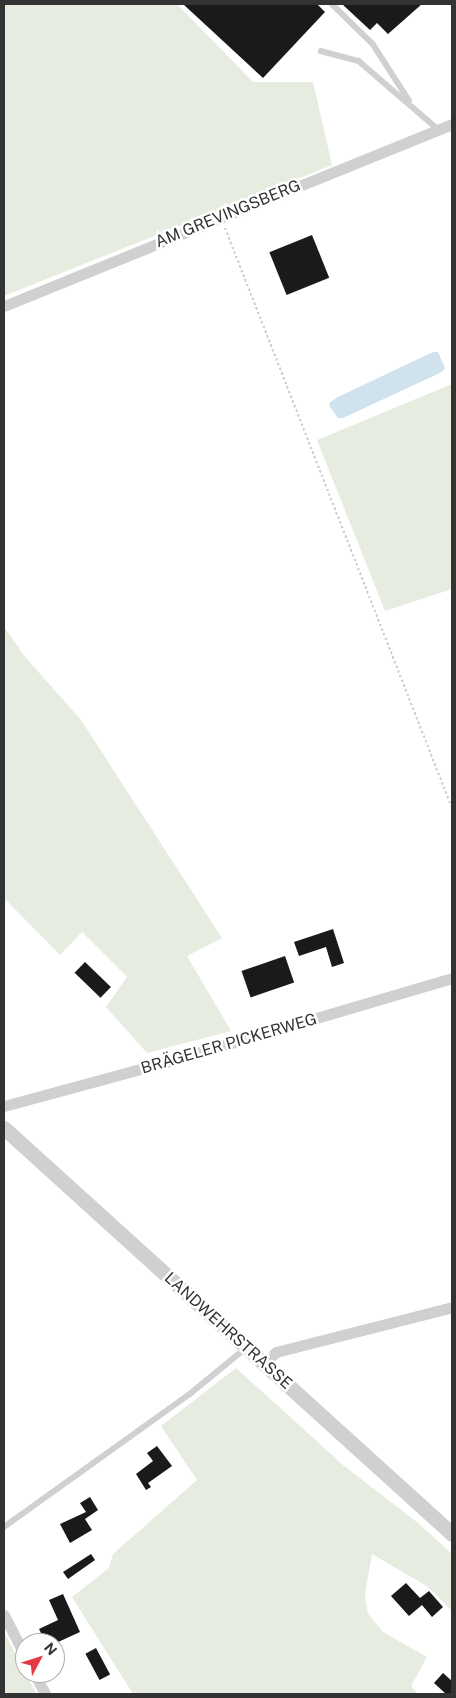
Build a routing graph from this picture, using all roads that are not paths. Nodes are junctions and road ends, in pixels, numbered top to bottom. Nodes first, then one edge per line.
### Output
1 (332, 4) edge
2 (321, 52) dead end
3 (411, 104) junction
4 (452, 124) edge
5 (439, 130) junction
6 (4, 306) edge
7 (452, 978) edge
8 (4, 1106) edge
9 (4, 1128) edge
10 (452, 1307) edge
11 (246, 1348) junction
12 (264, 1364) junction
13 (4, 1527) edge
14 (452, 1534) edge
15 (4, 1615) edge
16 (15, 1636) edge

1 - 3 lane
2 - 3 lane
3 - 5 lane
4 - 5 street, AM GREVINGSBERG
5 - 6 street, AM GREVINGSBERG
7 - 8 street, BRÄGELER PICKERWEG
9 - 11 street, LANDWEHRSTRASSE
10 - 12 street
11 - 12 street, LANDWEHRSTRASSE
11 - 13 lane
12 - 14 street, LANDWEHRSTRASSE
15 - 16 street

